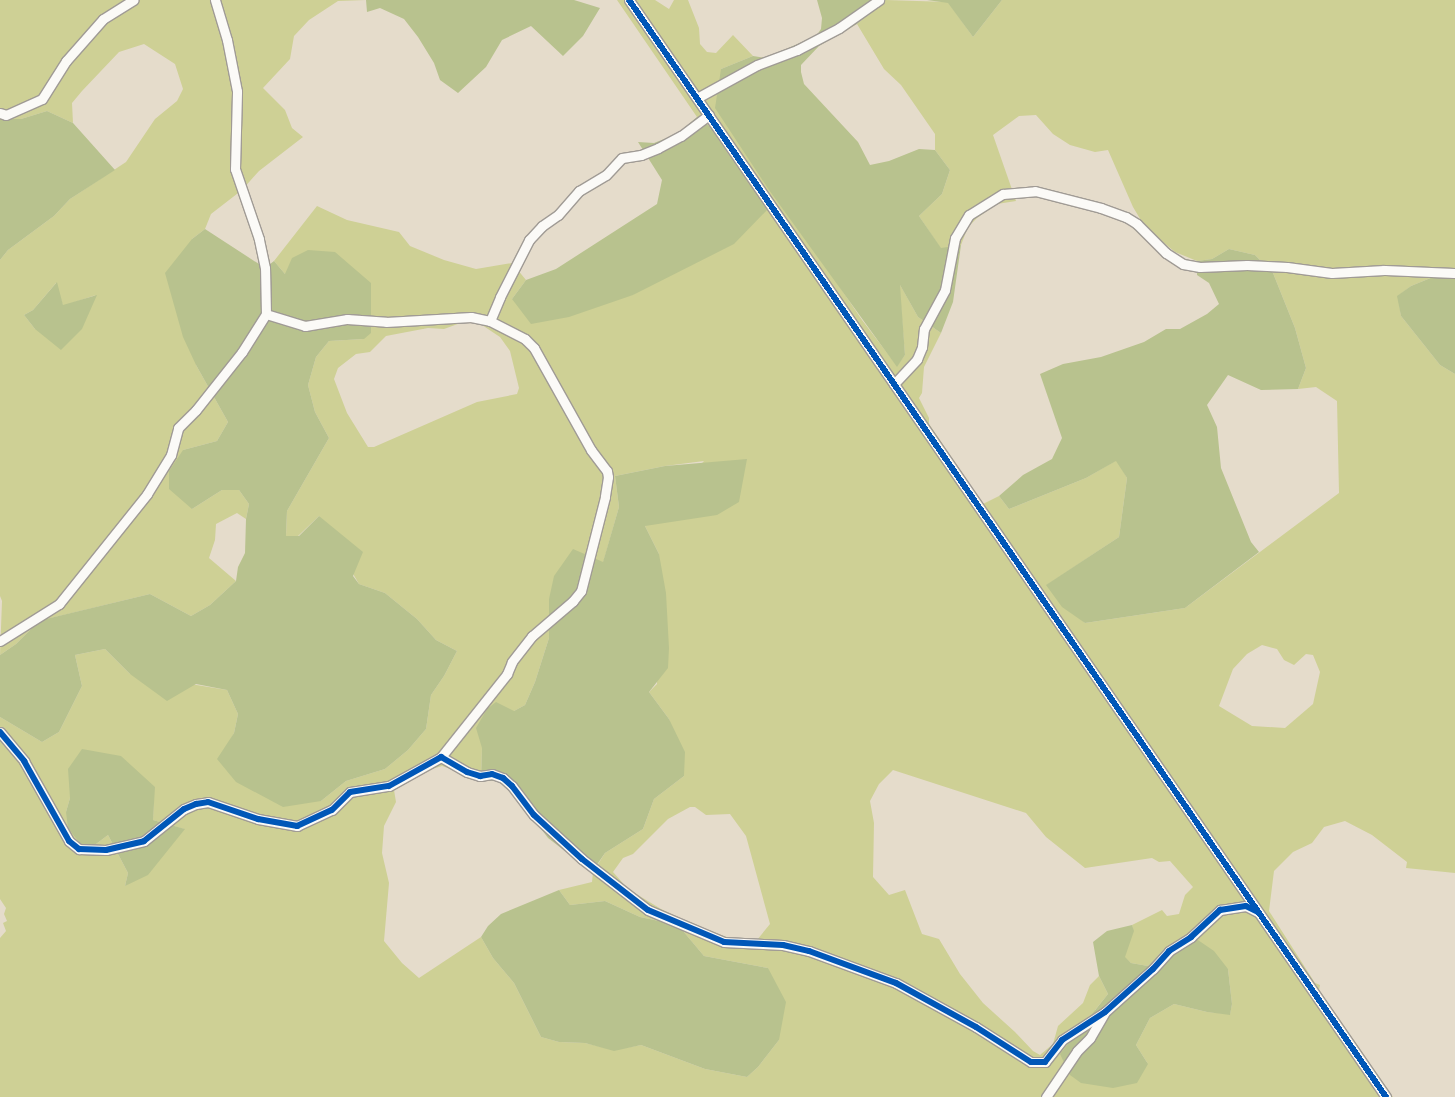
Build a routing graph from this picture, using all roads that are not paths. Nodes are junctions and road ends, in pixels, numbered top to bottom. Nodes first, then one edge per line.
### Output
1 (134, 0) edge
2 (215, 0) edge
3 (629, 0) edge
4 (879, 0) edge
5 (696, 98) junction
6 (0, 113) edge
7 (709, 115) junction
8 (1455, 273) edge
9 (266, 314) junction
10 (490, 321) junction
11 (894, 384) junction
12 (0, 641) edge
13 (0, 732) edge
14 (441, 757) junction
15 (1258, 912) junction
16 (1105, 1012) junction
17 (1046, 1097) edge
18 (1386, 1097) edge

1 - 6 street
2 - 9 street
3 - 5 street
4 - 5 street
5 - 7 street
7 - 10 street
7 - 11 street
8 - 11 street
9 - 10 street
9 - 12 street
10 - 14 street
11 - 15 street
13 - 14 street
14 - 16 street
15 - 16 street
15 - 18 street
16 - 17 street

